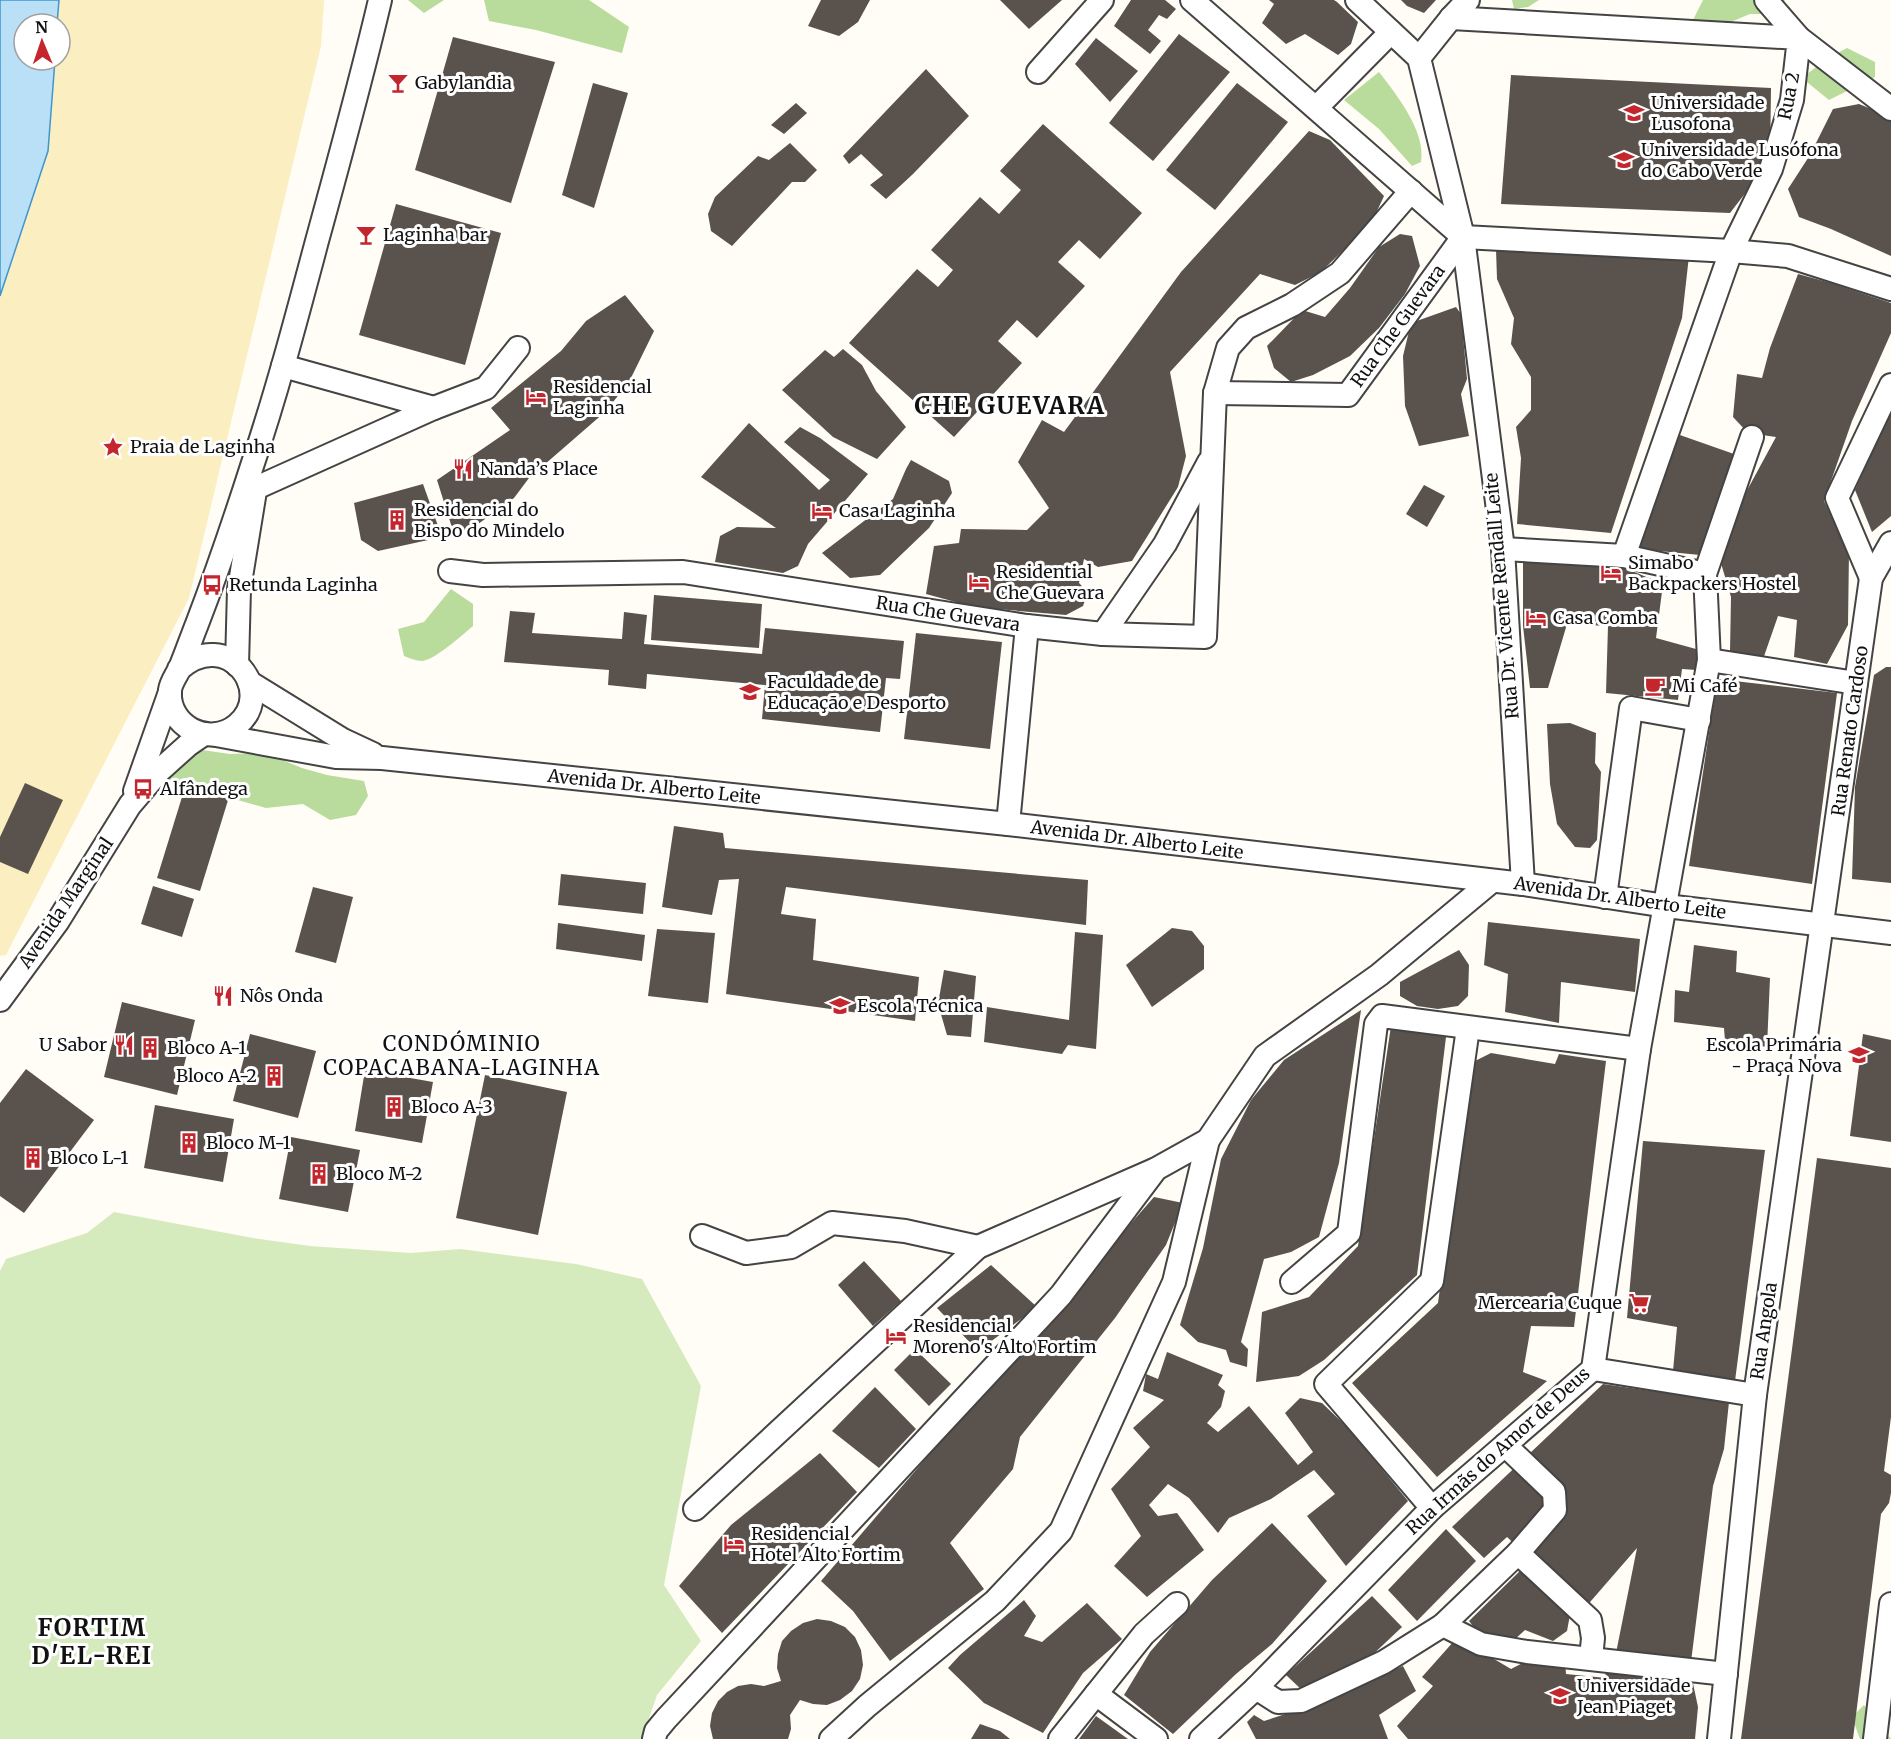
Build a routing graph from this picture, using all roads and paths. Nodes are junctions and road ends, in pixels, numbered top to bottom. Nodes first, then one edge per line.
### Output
1 (380, 0) edge
2 (1102, 0) edge
3 (1192, 0) edge
4 (1357, 0) edge
5 (1468, 0) edge
6 (1766, 0) edge
7 (1451, 18) junction
8 (1391, 32) junction
9 (1798, 38) junction
10 (1419, 58) junction
11 (1038, 72) dead end
12 (1316, 108) junction
13 (1891, 109) edge
14 (1411, 191) junction
15 (1463, 237) junction
16 (1731, 251) junction
17 (1891, 289) edge
18 (518, 348) dead end
19 (284, 366) junction
20 (1891, 384) edge
21 (1215, 393) junction
22 (434, 408) junction
23 (1752, 437) dead end
24 (1212, 455) junction
25 (253, 463) junction
26 (256, 488) junction
27 (1891, 543) edge
28 (1503, 549) junction
29 (1624, 556) junction
30 (450, 571) dead end
31 (1705, 574) junction
32 (1871, 578) junction
33 (1027, 626) junction
34 (1103, 634) junction
35 (1709, 660) junction
36 (179, 669) junction
37 (243, 673) junction
38 (1856, 684) junction
39 (170, 690) junction
40 (1699, 720) junction
41 (210, 734) junction
42 (382, 758) junction
43 (130, 805) junction
44 (1008, 824) junction
45 (1492, 881) junction
46 (1522, 884) junction
47 (1605, 897) junction
48 (1666, 906) junction
49 (1822, 924) junction
50 (1891, 933) edge
51 (0, 1000) edge
52 (1468, 1028) junction
53 (1639, 1049) junction
54 (1208, 1140) junction
55 (1156, 1169) junction
56 (702, 1236) dead end
57 (978, 1247) junction
58 (1292, 1282) dead end
59 (1593, 1369) junction
60 (1755, 1395) junction
61 (1505, 1445) junction
62 (1432, 1508) junction
63 (695, 1509) dead end
64 (1518, 1553) junction
65 (1177, 1604) dead end
66 (1891, 1604) edge
67 (1443, 1625) junction
68 (1591, 1658) junction
69 (1726, 1674) junction
70 (1256, 1688) junction
71 (1096, 1694) junction
72 (654, 1739) edge
73 (831, 1739) edge
74 (1060, 1739) edge
75 (1156, 1739) edge
76 (1201, 1739) edge
77 (1719, 1739) edge
78 (1875, 1739) edge

1 - 19 street
2 - 11 street
3 - 12 street
4 - 8 street
5 - 7 street
6 - 9 street
7 - 9 street
7 - 10 street
8 - 10 street
8 - 12 street
9 - 13 street
9 - 16 street, Rua 2
10 - 15 street, Rua Dr. Vicente Rendall Leite
12 - 14 street
14 - 15 street
14 - 21 street, Rua Che Guevara
15 - 16 street
15 - 21 street, Rua Che Guevara
15 - 28 street, Rua Dr. Vicente Rendall Leite
16 - 17 street
16 - 29 street, Rua 2
18 - 22 street
19 - 22 street
19 - 25 street
20 - 32 street
21 - 24 street, Rua Che Guevara
22 - 26 street
23 - 31 street
24 - 34 street
24 - 34 street, Rua Che Guevara
25 - 26 street
25 - 36 street
26 - 37 street
27 - 32 street, Rua Renato Cardoso
28 - 29 street
28 - 46 street, Rua Dr. Vicente Rendall Leite
29 - 31 street
30 - 33 street, Rua Che Guevara
31 - 35 street, Rua Irmãs do Amor de Deus
32 - 38 street, Rua Renato Cardoso
33 - 34 street, Rua Che Guevara
33 - 44 street
35 - 38 street
35 - 40 street, Rua Irmãs do Amor de Deus
36 - 37 street
36 - 39 street
37 - 41 street
37 - 42 street, Avenida Dr. Alberto Leite
38 - 49 street, Rua Renato Cardoso
39 - 41 street
39 - 43 street, Avenida Marginal
40 - 47 street
40 - 48 street, Rua Irmãs do Amor de Deus
41 - 42 street, Avenida Dr. Alberto Leite
41 - 43 street, Avenida Marginal
42 - 44 street, Avenida Dr. Alberto Leite
43 - 51 street, Avenida Marginal
44 - 45 street, Avenida Dr. Alberto Leite
45 - 46 street, Avenida Dr. Alberto Leite
45 - 54 street
46 - 47 street, Avenida Dr. Alberto Leite
47 - 48 street, Avenida Dr. Alberto Leite
48 - 49 street, Avenida Dr. Alberto Leite
48 - 53 street, Rua Irmãs do Amor de Deus
49 - 50 street, Avenida Dr. Alberto Leite
49 - 60 street, Rua Angola
52 - 53 street
52 - 58 street
52 - 62 street
53 - 59 street, Rua Irmãs do Amor de Deus
54 - 55 street
54 - 73 street
55 - 57 street
55 - 72 street
56 - 57 street
57 - 63 street
59 - 60 street
59 - 61 street, Rua Irmãs do Amor de Deus
60 - 69 street, Rua Angola
61 - 62 street, Rua Irmãs do Amor de Deus
61 - 64 street
62 - 70 street, Rua Irmãs do Amor de Deus
64 - 67 street
64 - 68 street
65 - 71 street
66 - 78 street
67 - 68 street
67 - 70 street
68 - 69 street
69 - 77 street, Rua Angola
70 - 76 street, Rua Irmãs do Amor de Deus
71 - 74 street
71 - 75 street

